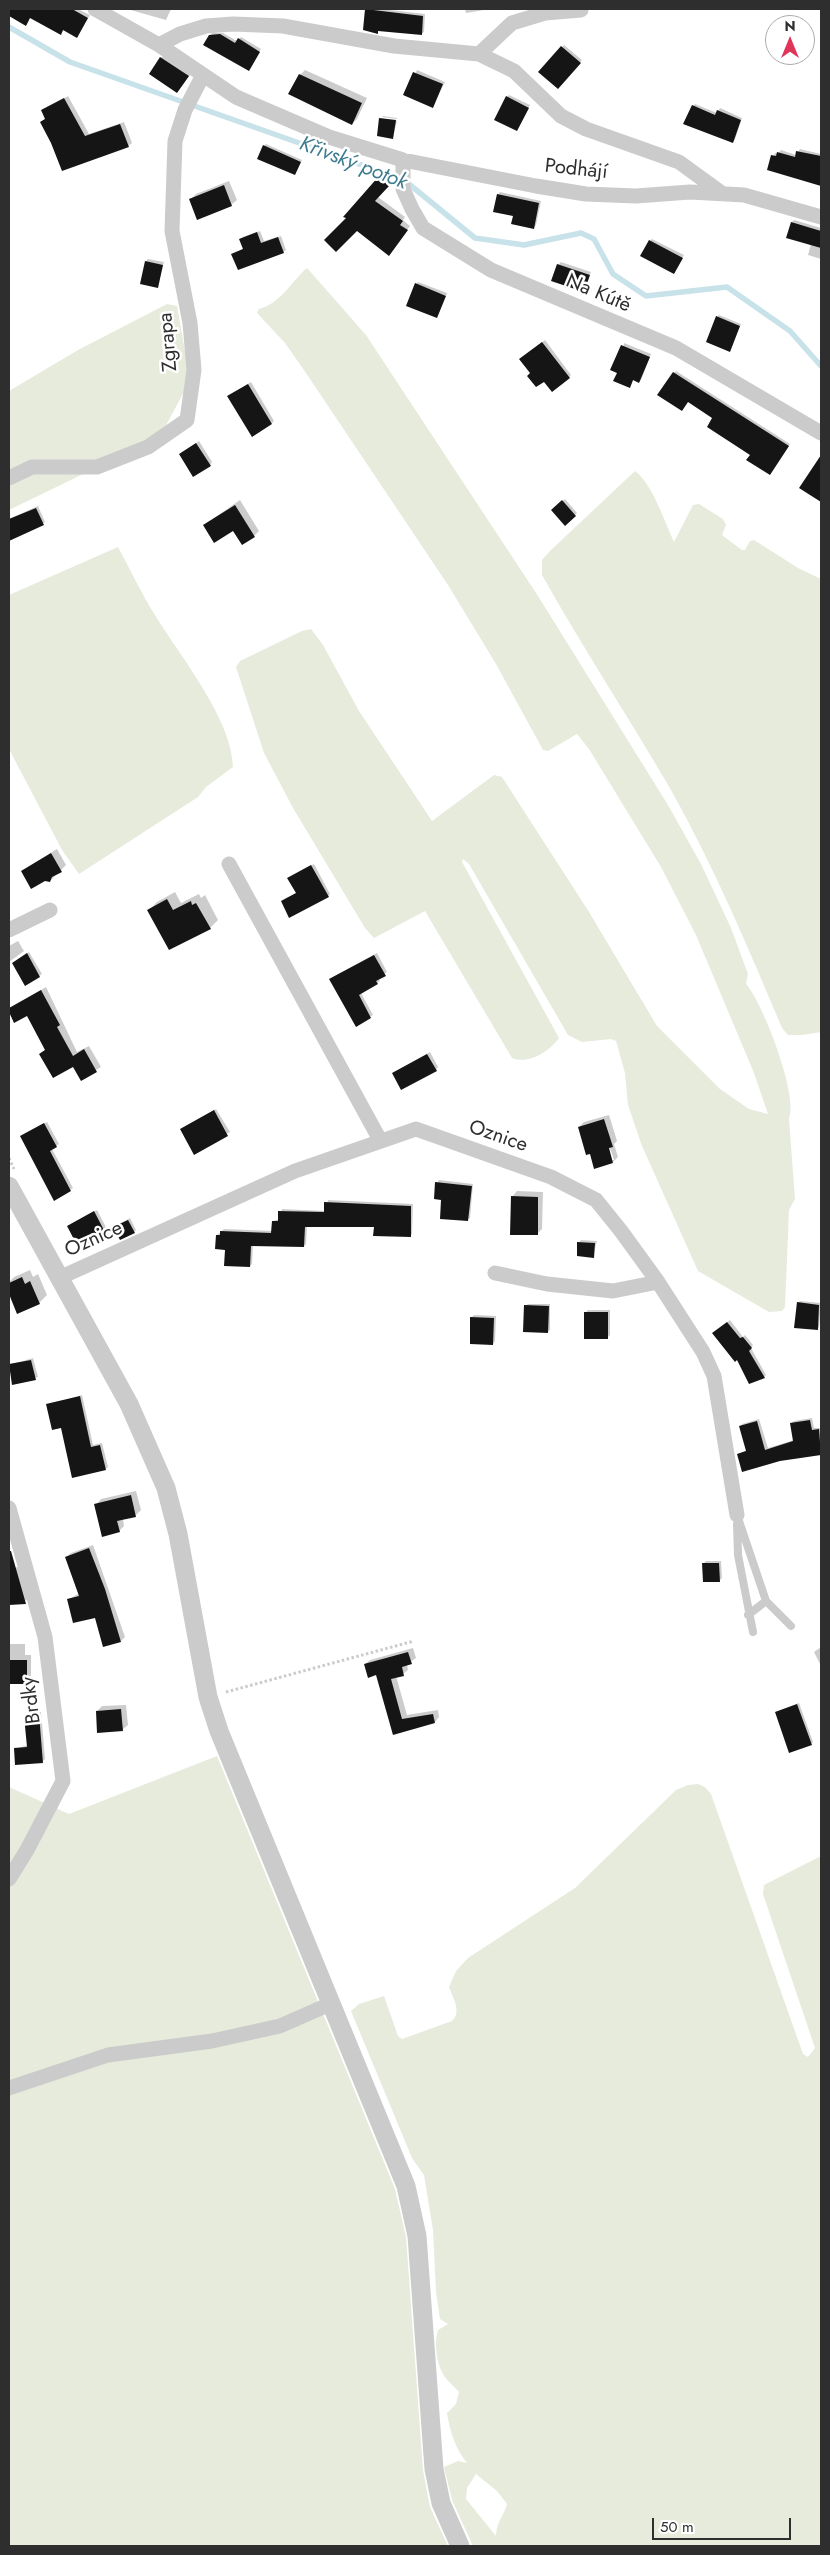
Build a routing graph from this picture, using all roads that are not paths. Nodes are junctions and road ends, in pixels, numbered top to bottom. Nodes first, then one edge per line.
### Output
1 (95, 9) edge
2 (581, 10) dead end
3 (159, 45) junction
4 (479, 54) junction
5 (203, 75) junction
6 (403, 165) junction
7 (723, 194) junction
8 (821, 216) edge
9 (821, 433) edge
10 (9, 478) edge
11 (229, 864) dead end
12 (50, 910) dead end
13 (9, 930) edge
14 (380, 1140) junction
15 (9, 1186) edge
16 (495, 1273) dead end
17 (59, 1278) junction
18 (658, 1282) junction
19 (9, 1508) edge
20 (737, 1515) junction
21 (766, 1602) junction
22 (748, 1615) junction
23 (791, 1626) dead end
24 (753, 1632) dead end
25 (9, 1879) edge
26 (330, 2004) junction
27 (9, 2088) edge
28 (460, 2546) edge

1 - 3 street, Podhájí
2 - 4 street
3 - 4 street
3 - 5 street, Podhájí
4 - 7 street
5 - 6 street, Podhájí
5 - 10 street, Zgrapa
6 - 7 street, Podhájí
6 - 9 street, Na Kútě
7 - 8 street, Podhájí
11 - 14 street
12 - 13 street
14 - 17 street, Oznice
14 - 18 street, Oznice
15 - 17 street
16 - 18 street
17 - 26 street
18 - 20 street, Oznice
19 - 25 street, Brdky
20 - 21 lane
20 - 22 lane
21 - 22 lane
21 - 23 lane
22 - 24 lane
26 - 27 street
26 - 28 street

